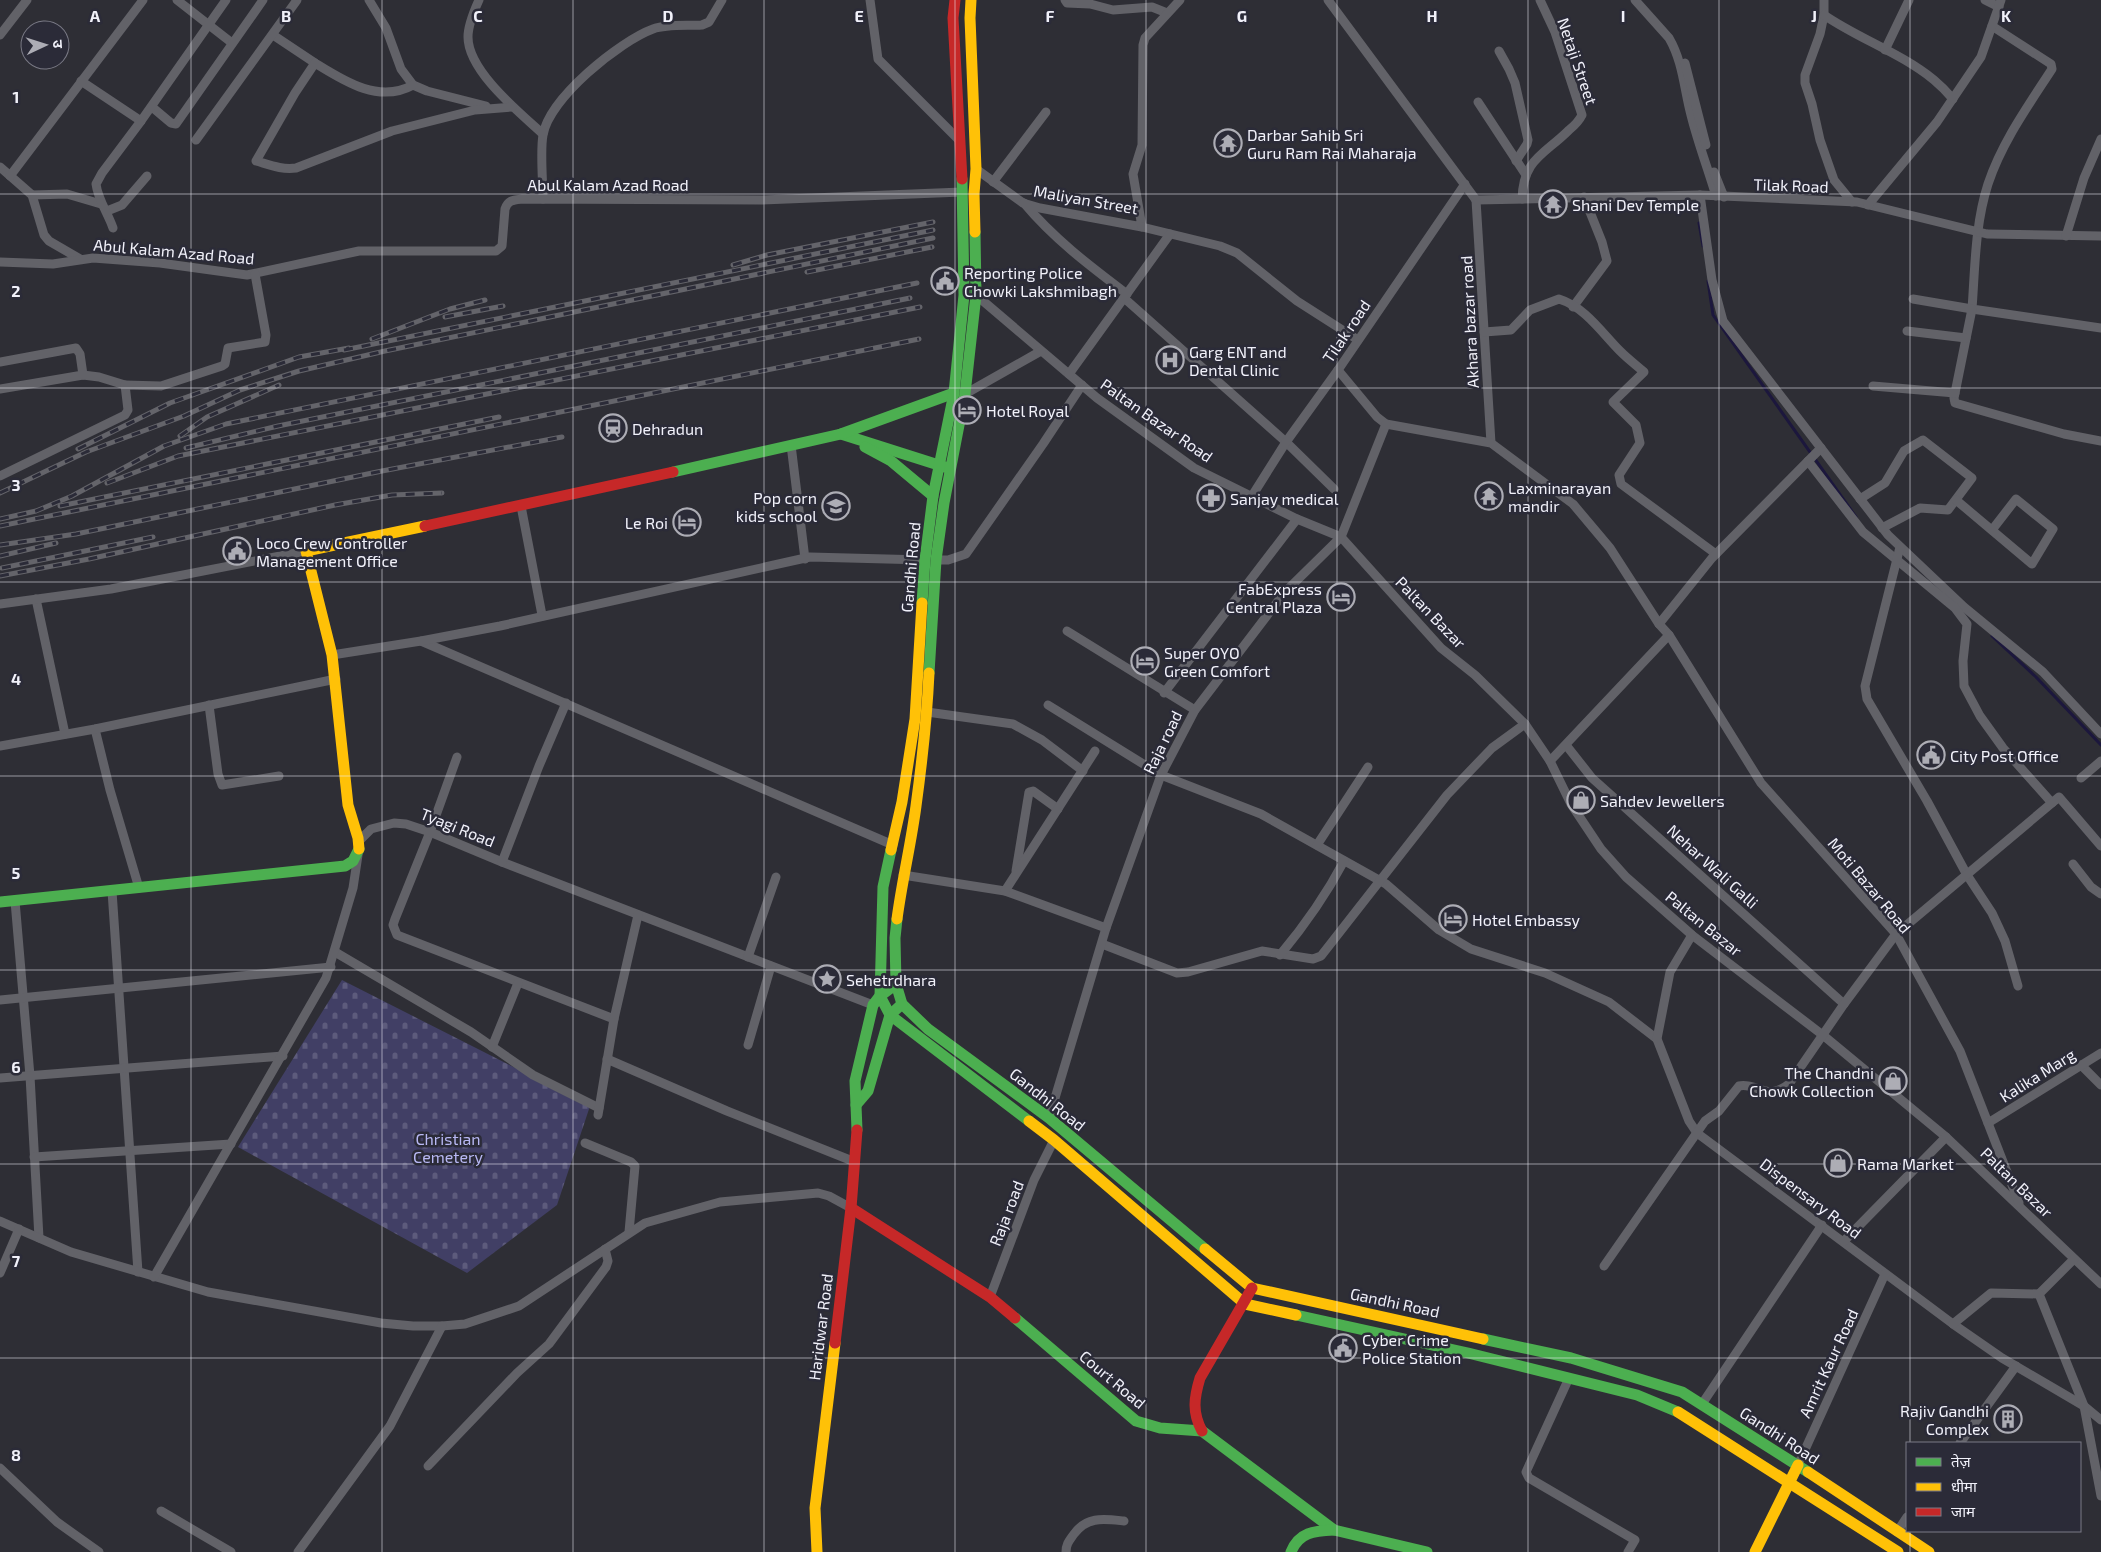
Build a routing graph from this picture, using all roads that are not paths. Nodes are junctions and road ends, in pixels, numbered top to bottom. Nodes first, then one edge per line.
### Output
1 (27, 0) edge
2 (143, 0) edge
3 (177, 0) edge
4 (226, 0) edge
5 (263, 0) edge
6 (297, 0) edge
7 (370, 0) edge
8 (479, 0) edge
9 (722, 0) edge
10 (870, 0) edge
11 (955, 0) edge
12 (971, 0) edge
13 (1065, 0) edge
14 (1180, 0) edge
15 (1328, 0) edge
16 (1540, 0) edge
17 (1635, 0) edge
18 (1824, 0) edge
19 (1909, 0) edge
20 (1985, 0) edge
21 (2000, 3) edge
22 (1167, 13) junction
23 (1824, 15) junction
24 (210, 24) junction
25 (1992, 26) junction
26 (0, 35) edge
27 (273, 35) junction
28 (232, 43) junction
29 (1885, 50) junction
30 (1499, 51) dead end
31 (315, 63) junction
32 (81, 81) junction
33 (413, 85) junction
34 (1953, 98) junction
35 (1478, 102) dead end
36 (152, 107) junction
37 (488, 107) junction
38 (512, 107) junction
39 (1046, 112) dead end
40 (141, 121) junction
41 (543, 134) junction
42 (2101, 139) edge
43 (196, 140) dead end
44 (961, 142) junction
45 (1516, 160) junction
46 (0, 167) edge
47 (976, 169) junction
48 (1526, 174) junction
49 (10, 176) junction
50 (147, 176) dead end
51 (993, 182) junction
52 (1464, 184) junction
53 (962, 192) junction
54 (32, 195) junction
55 (1700, 195) junction
56 (1584, 197) junction
57 (1720, 197) junction
58 (543, 199) junction
59 (1522, 199) junction
60 (1476, 200) junction
61 (1852, 202) junction
62 (1023, 203) junction
63 (1868, 205) junction
64 (104, 207) junction
65 (1142, 226) junction
66 (113, 228) dead end
67 (1978, 232) junction
68 (1170, 234) junction
69 (2066, 236) junction
70 (2101, 236) edge
71 (80, 259) junction
72 (0, 262) edge
73 (255, 274) junction
74 (976, 295) junction
75 (1125, 296) junction
76 (1913, 300) dead end
77 (1573, 307) junction
78 (1972, 310) junction
79 (2101, 328) edge
80 (1907, 331) dead end
81 (1484, 332) junction
82 (1966, 338) junction
83 (1358, 340) junction
84 (1041, 351) junction
85 (0, 362) edge
86 (1338, 370) junction
87 (1069, 374) junction
88 (83, 375) junction
89 (125, 385) junction
90 (1082, 385) junction
91 (1873, 386) dead end
92 (0, 390) edge
93 (1955, 393) junction
94 (959, 394) junction
95 (1386, 424) junction
96 (841, 434) junction
97 (2101, 441) edge
98 (1286, 442) junction
99 (1491, 443) junction
100 (792, 445) junction
101 (1821, 448) junction
102 (1808, 461) junction
103 (945, 467) junction
104 (0, 476) edge
105 (1334, 489) dead end
106 (934, 496) junction
107 (1252, 496) junction
108 (1860, 499) junction
109 (1956, 500) junction
110 (521, 506) junction
111 (1297, 520) junction
112 (1882, 528) junction
113 (1992, 530) junction
114 (1341, 537) junction
115 (1900, 547) junction
116 (306, 551) junction
117 (1716, 554) junction
118 (805, 558) junction
119 (930, 560) junction
120 (1897, 560) junction
121 (36, 599) junction
122 (0, 604) edge
123 (542, 615) junction
124 (1659, 624) junction
125 (1067, 631) dead end
126 (1669, 635) junction
127 (421, 641) junction
128 (332, 655) junction
129 (336, 679) junction
130 (1164, 693) junction
131 (566, 703) junction
132 (209, 705) junction
133 (1048, 705) dead end
134 (1195, 710) junction
135 (927, 712) junction
136 (1525, 724) junction
137 (95, 729) junction
138 (65, 734) junction
139 (2101, 734) edge
140 (1566, 745) junction
141 (0, 746) edge
142 (1095, 751) dead end
143 (456, 757) dead end
144 (1550, 761) junction
145 (2101, 761) edge
146 (1368, 767) dead end
147 (1083, 771) junction
148 (1161, 775) junction
149 (279, 776) dead end
150 (2081, 778) dead end
151 (2052, 802) junction
152 (1058, 809) junction
153 (430, 832) junction
154 (360, 840) junction
155 (893, 845) junction
156 (1317, 845) junction
157 (2101, 846) edge
158 (358, 856) junction
159 (1344, 861) junction
160 (502, 862) junction
161 (2073, 864) dead end
162 (903, 875) junction
163 (1016, 875) junction
164 (1967, 875) junction
165 (776, 877) dead end
166 (1381, 881) junction
167 (139, 888) junction
168 (112, 891) junction
169 (1005, 891) junction
170 (2101, 894) edge
171 (16, 900) junction
172 (0, 902) edge
173 (638, 915) junction
174 (1106, 928) junction
175 (1896, 934) junction
176 (1692, 935) junction
177 (1102, 944) junction
178 (335, 952) junction
179 (1280, 955) junction
180 (748, 957) junction
181 (771, 966) junction
182 (331, 967) junction
183 (518, 983) junction
184 (896, 984) junction
185 (2018, 986) dead end
186 (118, 988) junction
187 (23, 998) junction
188 (0, 1000) edge
189 (876, 1000) junction
190 (902, 1004) junction
191 (1844, 1004) junction
192 (890, 1015) junction
193 (614, 1019) junction
194 (1824, 1036) junction
195 (1657, 1039) junction
196 (748, 1045) dead end
197 (492, 1047) junction
198 (2101, 1053) edge
199 (283, 1056) junction
200 (607, 1059) junction
201 (2081, 1065) junction
202 (122, 1068) junction
203 (30, 1076) junction
204 (0, 1078) edge
205 (2101, 1085) edge
206 (856, 1106) junction
207 (1049, 1118) junction
208 (1988, 1123) junction
209 (1697, 1132) junction
210 (1946, 1136) junction
211 (1054, 1140) junction
212 (585, 1143) dead end
213 (231, 1144) junction
214 (128, 1150) junction
215 (34, 1157) junction
216 (855, 1162) junction
217 (2020, 1205) junction
218 (851, 1208) junction
219 (0, 1220) edge
220 (1822, 1225) junction
221 (19, 1229) junction
222 (629, 1232) junction
223 (38, 1238) junction
224 (1844, 1241) junction
225 (605, 1249) junction
226 (2074, 1259) junction
227 (1604, 1266) dead end
228 (138, 1272) junction
229 (0, 1273) edge
230 (1885, 1274) junction
231 (154, 1277) junction
232 (2101, 1284) edge
233 (1252, 1288) junction
234 (2039, 1294) junction
235 (990, 1297) junction
236 (1246, 1304) junction
237 (1953, 1324) junction
238 (442, 1326) junction
239 (2016, 1366) junction
240 (1569, 1378) junction
241 (1702, 1404) junction
242 (2084, 1406) junction
243 (2101, 1420) edge
244 (1202, 1431) junction
245 (1961, 1442) edge
246 (1798, 1465) junction
247 (428, 1466) dead end
248 (0, 1468) edge
249 (1788, 1482) junction
250 (2101, 1496) edge
251 (161, 1511) dead end
252 (1906, 1519) edge
253 (1124, 1522) dead end
254 (1334, 1530) junction
255 (1897, 1532) junction
256 (99, 1552) edge
257 (231, 1552) edge
258 (298, 1552) edge
259 (816, 1552) edge
260 (1066, 1552) edge
261 (1291, 1552) edge
262 (1427, 1552) edge
263 (1628, 1552) edge
264 (1755, 1552) edge
265 (1898, 1552) edge
266 (1928, 1552) edge

1 - 26 street
2 - 32 street
3 - 24 street
4 - 24 street
5 - 28 street
6 - 27 street
7 - 33 street
8 - 38 street
9 - 41 street
10 - 44 street
11 - 44 main road, Gandhi Road
12 - 47 main road, Gandhi Road
13 - 22 street
14 - 22 street, Maliyan Street
15 - 52 street
16 - 48 street, Netaji Street
17 - 57 street
18 - 23 street
19 - 29 street
20 - 21 street
21 - 25 street
22 - 65 street, Maliyan Street
23 - 29 street
23 - 61 street
24 - 28 street
24 - 36 street
25 - 34 street
25 - 67 street
27 - 31 street
27 - 43 street
28 - 36 street
29 - 34 street
30 - 45 street
31 - 33 street
31 - 37 street
32 - 40 street
32 - 49 street
33 - 37 street
34 - 63 street
35 - 45 street
36 - 40 street
37 - 38 street
38 - 41 street
39 - 51 street
40 - 64 street
41 - 58 street
42 - 69 street
44 - 53 main road, Gandhi Road
45 - 48 street
46 - 49 street
47 - 51 street, Maliyan Street
47 - 74 main road, Gandhi Road
48 - 59 street, Netaji Street
49 - 54 street
50 - 64 street
51 - 62 street, Maliyan Street
52 - 60 street
52 - 83 street, Tilak road
53 - 58 street, Abul Kalam Azad Road
53 - 94 main road, Gandhi Road
54 - 64 street
54 - 71 street
55 - 56 street, Tilak Road
55 - 57 street, Tilak Road
55 - 101 street
56 - 59 street, Tilak Road
56 - 77 street
57 - 61 street, Tilak Road
58 - 73 street, Abul Kalam Azad Road
59 - 60 street, Tilak Road
60 - 81 street, Akhara bazar road
61 - 63 street, Tilak Road
62 - 65 street, Maliyan Street
62 - 75 street
63 - 67 street, Tilak Road
64 - 66 street
65 - 68 street
67 - 69 street, Tilak Road
67 - 78 street
68 - 75 street
68 - 83 street
69 - 70 street, Tilak Road
71 - 72 street, Abul Kalam Azad Road
71 - 73 street, Abul Kalam Azad Road
73 - 89 street
74 - 84 street, Paltan Bazar Road
74 - 94 main road, Gandhi Road
75 - 87 street
75 - 98 street
76 - 78 street
77 - 81 street
77 - 117 street
78 - 79 street
78 - 82 street
80 - 82 street
81 - 99 street, Akhara bazar road
82 - 93 street
83 - 86 street, Tilak road
84 - 87 street, Paltan Bazar Road
84 - 94 street
85 - 88 street
86 - 95 street
86 - 98 street, Tilak road
87 - 90 street, Paltan Bazar Road
88 - 89 street
88 - 92 street
89 - 104 street
90 - 107 street, Paltan Bazar Road
90 - 119 street
91 - 93 street
93 - 97 street
94 - 96 main road
94 - 103 main road, Gandhi Road
95 - 99 street
95 - 114 street, Raja road
96 - 100 main road
96 - 103 main road
96 - 106 main road
98 - 105 street
98 - 107 street, Tilak road
99 - 124 street, Moti Bazar Road
100 - 110 main road
100 - 118 street
101 - 102 street
101 - 108 street
102 - 117 street
102 - 120 street
103 - 106 main road, Gandhi Road
103 - 119 main road, Gandhi Road
106 - 119 main road, Gandhi Road
107 - 111 street, Paltan Bazar Road
108 - 109 street
108 - 112 street
109 - 112 street
109 - 113 street
110 - 116 main road
110 - 123 street
111 - 114 street, Paltan Bazar Road
111 - 130 street
112 - 115 street
113 - 113 street
114 - 134 street, Raja road
114 - 136 street, Paltan Bazar
115 - 120 street
115 - 139 street
116 - 121 street
116 - 128 main road
117 - 124 street
118 - 119 street
118 - 123 street
119 - 135 main road, Gandhi Road
119 - 155 main road, Gandhi Road
120 - 151 street
120 - 164 street
121 - 122 street
121 - 138 street
123 - 127 street
124 - 126 street, Moti Bazar Road
125 - 130 street
126 - 140 street
126 - 175 street, Moti Bazar Road
127 - 128 street
127 - 131 street
128 - 129 main road
129 - 132 street
129 - 154 main road
130 - 134 street
131 - 155 street
131 - 160 street
132 - 137 street
132 - 149 street
133 - 148 street
134 - 148 street, Raja road
135 - 147 street
135 - 162 main road, Gandhi Road
136 - 144 street, Paltan Bazar
136 - 166 street
137 - 138 street
137 - 167 street
138 - 141 street
140 - 144 street
140 - 191 street, Nehar Wali Galli
142 - 147 street
143 - 153 street
144 - 176 street, Paltan Bazar
145 - 150 street
146 - 156 street
147 - 152 street
148 - 156 street
148 - 174 street, Raja road
151 - 157 street
151 - 164 street
152 - 163 street
152 - 163 street
153 - 154 street, Tyagi Road
153 - 160 street, Tyagi Road
153 - 183 street
154 - 158 main road
155 - 189 main road, Gandhi Road
156 - 159 street
158 - 167 main road
158 - 178 street
159 - 166 street
159 - 179 street
160 - 173 street, Tyagi Road
161 - 170 street
162 - 169 street
162 - 184 main road, Gandhi Road
163 - 169 street
164 - 175 street
164 - 185 street
165 - 180 street
166 - 179 street
166 - 195 street
167 - 168 main road
168 - 171 main road
168 - 186 street
169 - 174 street
171 - 172 main road
171 - 187 street
173 - 180 street, Tyagi Road
173 - 193 street
174 - 177 street, Raja road
175 - 191 street
175 - 208 street, Moti Bazar Road
176 - 194 street, Paltan Bazar
176 - 195 street
177 - 179 street
177 - 207 street, Raja road
178 - 182 street
178 - 197 street
180 - 181 street, Tyagi Road
181 - 189 street, Tyagi Road
181 - 196 street
182 - 186 street
182 - 199 street
183 - 193 street
183 - 197 street
184 - 189 main road
184 - 190 main road, Gandhi Road
186 - 187 street
186 - 202 street
187 - 188 street
187 - 203 street
189 - 192 main road
189 - 206 main road, Haridwar Road
190 - 192 main road
190 - 207 main road, Gandhi Road
191 - 194 street
192 - 206 main road
192 - 211 main road, Gandhi Road
193 - 200 street
194 - 209 street
194 - 210 street, Paltan Bazar
195 - 209 street, Dispensary Road
197 - 200 street
198 - 201 street, Kalika Marg
199 - 202 street
199 - 213 street
200 - 216 street
201 - 205 street
201 - 208 street, Kalika Marg
202 - 203 street
202 - 214 street
203 - 204 street
203 - 215 street
206 - 216 main road, Haridwar Road
207 - 233 main road, Gandhi Road
208 - 217 street, Moti Bazar Road
209 - 220 street, Dispensary Road
209 - 227 street
210 - 217 street, Paltan Bazar
210 - 224 street
211 - 235 street, Raja road
211 - 236 main road, Gandhi Road
212 - 222 street
213 - 214 street
213 - 231 street
214 - 215 street
214 - 228 street
215 - 223 street
216 - 218 main road, Haridwar Road
217 - 226 street, Paltan Bazar
218 - 222 street
218 - 235 main road, Court Road
218 - 259 main road, Haridwar Road
219 - 221 street
220 - 224 street, Dispensary Road
220 - 241 street
221 - 223 street
221 - 229 street
222 - 225 street
223 - 228 street
224 - 230 street, Dispensary Road
225 - 238 street
225 - 247 street
226 - 232 street, Paltan Bazar
226 - 234 street
228 - 231 street
230 - 237 street, Dispensary Road
230 - 246 street, Amrit Kaur Road
231 - 238 street
233 - 236 main road
233 - 241 main road, Gandhi Road
234 - 237 street
234 - 242 street
235 - 244 main road, Court Road
236 - 240 main road, Gandhi Road
236 - 244 main road
237 - 239 street, Dispensary Road
238 - 258 street
239 - 242 street, Dispensary Road
239 - 245 street
240 - 249 main road, Gandhi Road
240 - 263 street
241 - 246 main road, Gandhi Road
242 - 243 street, Dispensary Road
242 - 250 street
244 - 254 main road
246 - 249 main road
246 - 255 main road, Gandhi Road
248 - 256 street
249 - 264 main road
249 - 265 main road, Gandhi Road
251 - 257 street
252 - 255 street
253 - 260 street
254 - 261 main road
254 - 262 main road
255 - 266 main road, Gandhi Road

